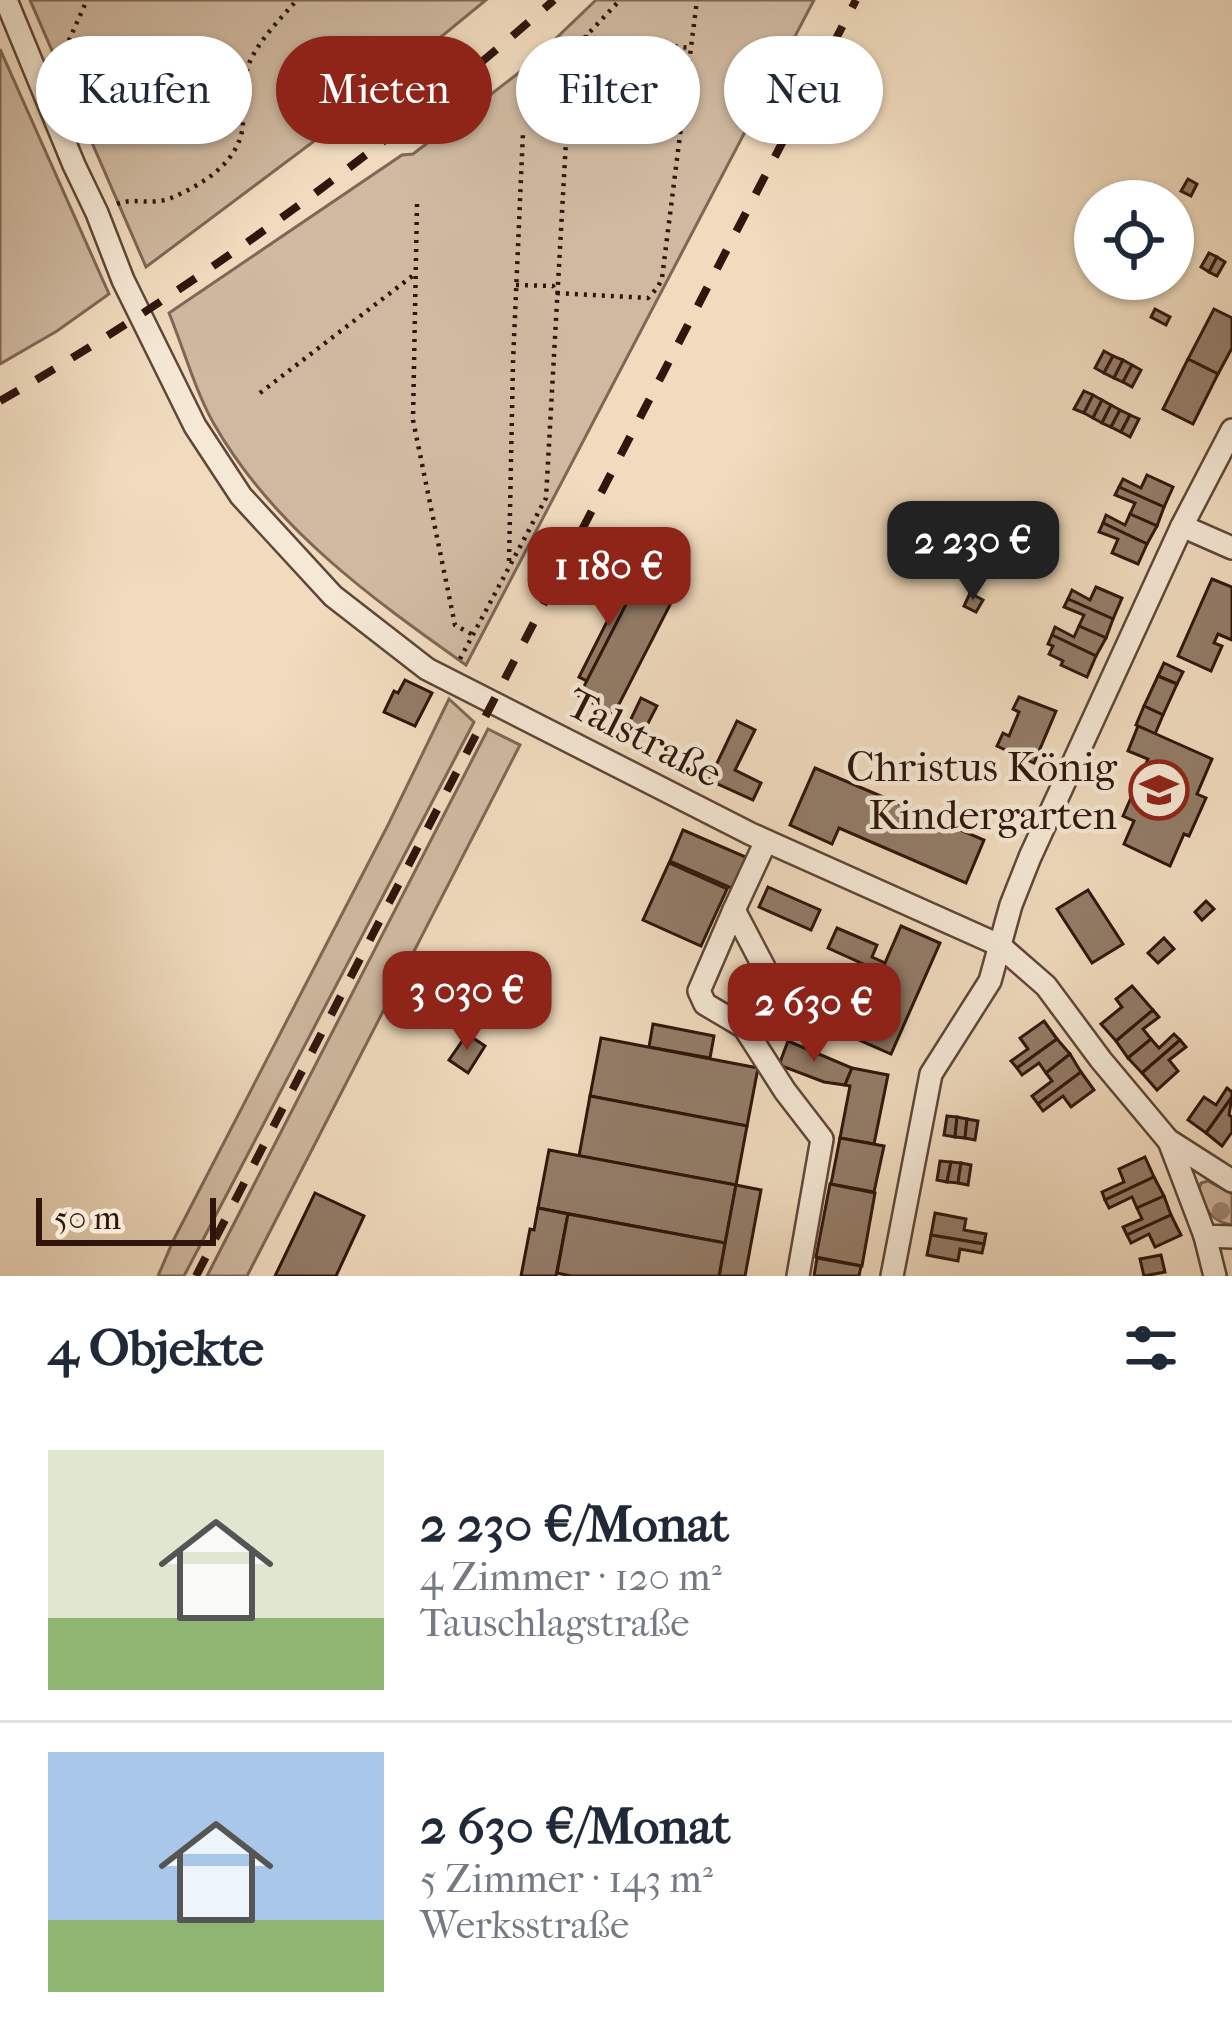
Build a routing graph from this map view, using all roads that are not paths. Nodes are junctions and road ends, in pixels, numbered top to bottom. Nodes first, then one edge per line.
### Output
1 (5, 0) edge
2 (1232, 430) edge
3 (1182, 526) junction
4 (1232, 548) edge
5 (766, 841) junction
6 (734, 910) junction
7 (999, 944) junction
8 (744, 1027) junction
9 (1168, 1140) junction
10 (1232, 1181) edge
11 (1205, 1236) junction
12 (1232, 1237) edge
13 (798, 1276) edge
14 (892, 1276) edge
15 (1215, 1276) edge

1 - 5 street, Talstraße
2 - 3 street
3 - 4 street
3 - 7 street
5 - 6 street
5 - 7 street, Talstraße
6 - 8 street
6 - 8 street
7 - 9 street, Talstraße
7 - 14 street
8 - 13 street
9 - 10 street, Talstraße
9 - 11 street, Talstraße
11 - 12 street
11 - 15 street, Talstraße

